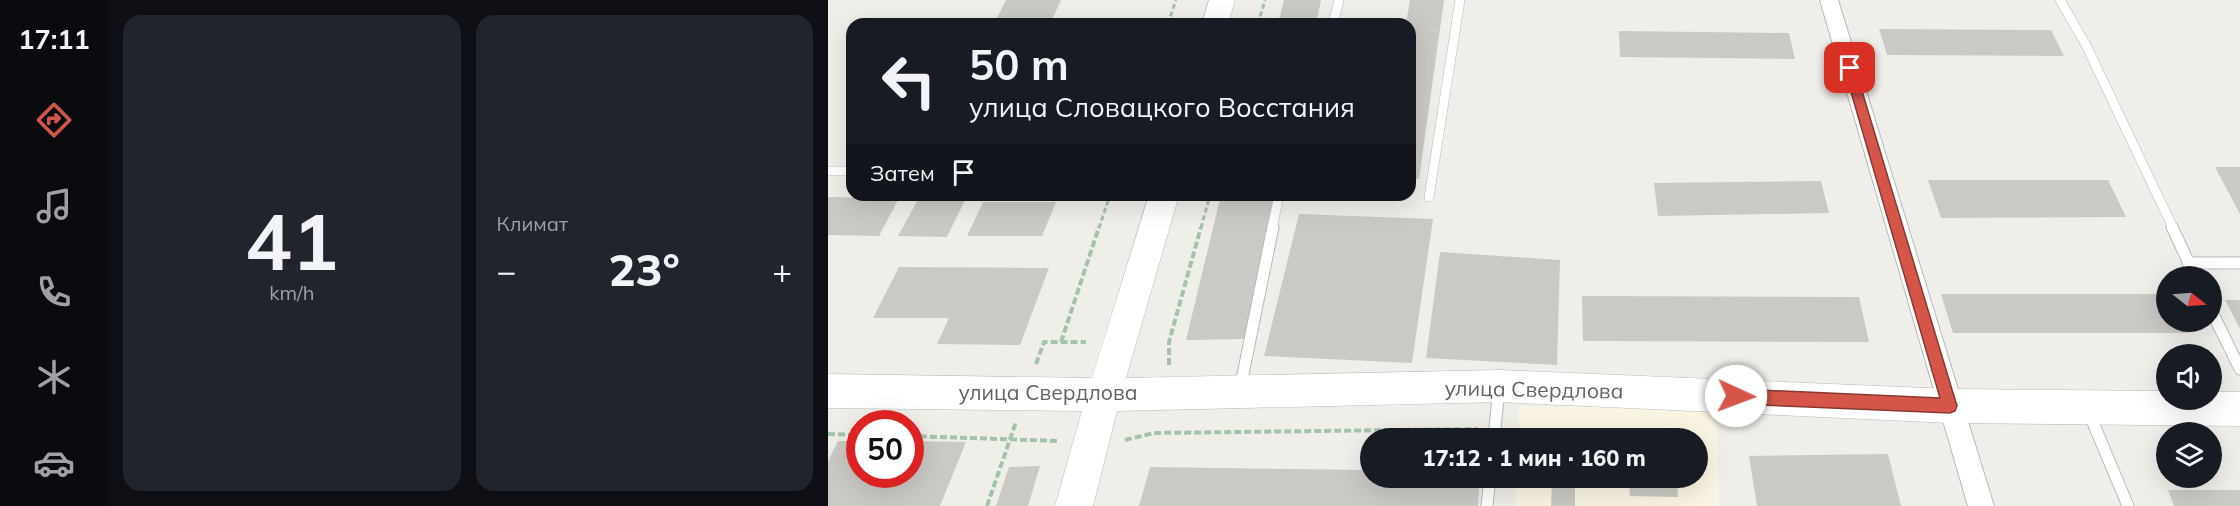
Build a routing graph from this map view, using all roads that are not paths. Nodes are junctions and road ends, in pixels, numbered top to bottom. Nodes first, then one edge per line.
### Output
1 (1222, 0) edge
2 (1339, 0) edge
3 (1460, 0) edge
4 (1830, 0) edge
5 (2060, 0) edge
6 (1217, 18) edge
7 (1334, 18) edge
8 (828, 171) edge
9 (846, 171) edge
10 (1429, 197) dead end
11 (1162, 201) edge
12 (1278, 201) edge
13 (2188, 263) junction
14 (2240, 263) edge
15 (2190, 266) edge
16 (2222, 332) edge
17 (2240, 369) edge
18 (1499, 386) junction
19 (828, 391) edge
20 (1239, 392) junction
21 (1104, 395) junction
22 (1950, 406) junction
23 (2087, 407) junction
24 (2240, 409) edge
25 (1495, 428) edge
26 (1489, 488) edge
27 (1074, 506) edge
28 (1487, 506) edge
29 (1981, 506) edge
30 (2128, 506) edge

1 - 6 main road
2 - 7 lane
3 - 10 lane
4 - 22 street
5 - 13 lane
8 - 9 lane
11 - 21 main road
12 - 20 lane
13 - 14 lane
13 - 15 lane
16 - 17 lane
18 - 20 main road, улица Свердлова
18 - 22 main road, улица Свердлова
18 - 25 lane
19 - 21 main road, улица Свердлова
20 - 21 main road, улица Свердлова
21 - 27 main road
22 - 23 main road, улица Свердлова
22 - 29 street
23 - 24 main road, улица Свердлова
23 - 30 lane
26 - 28 lane

